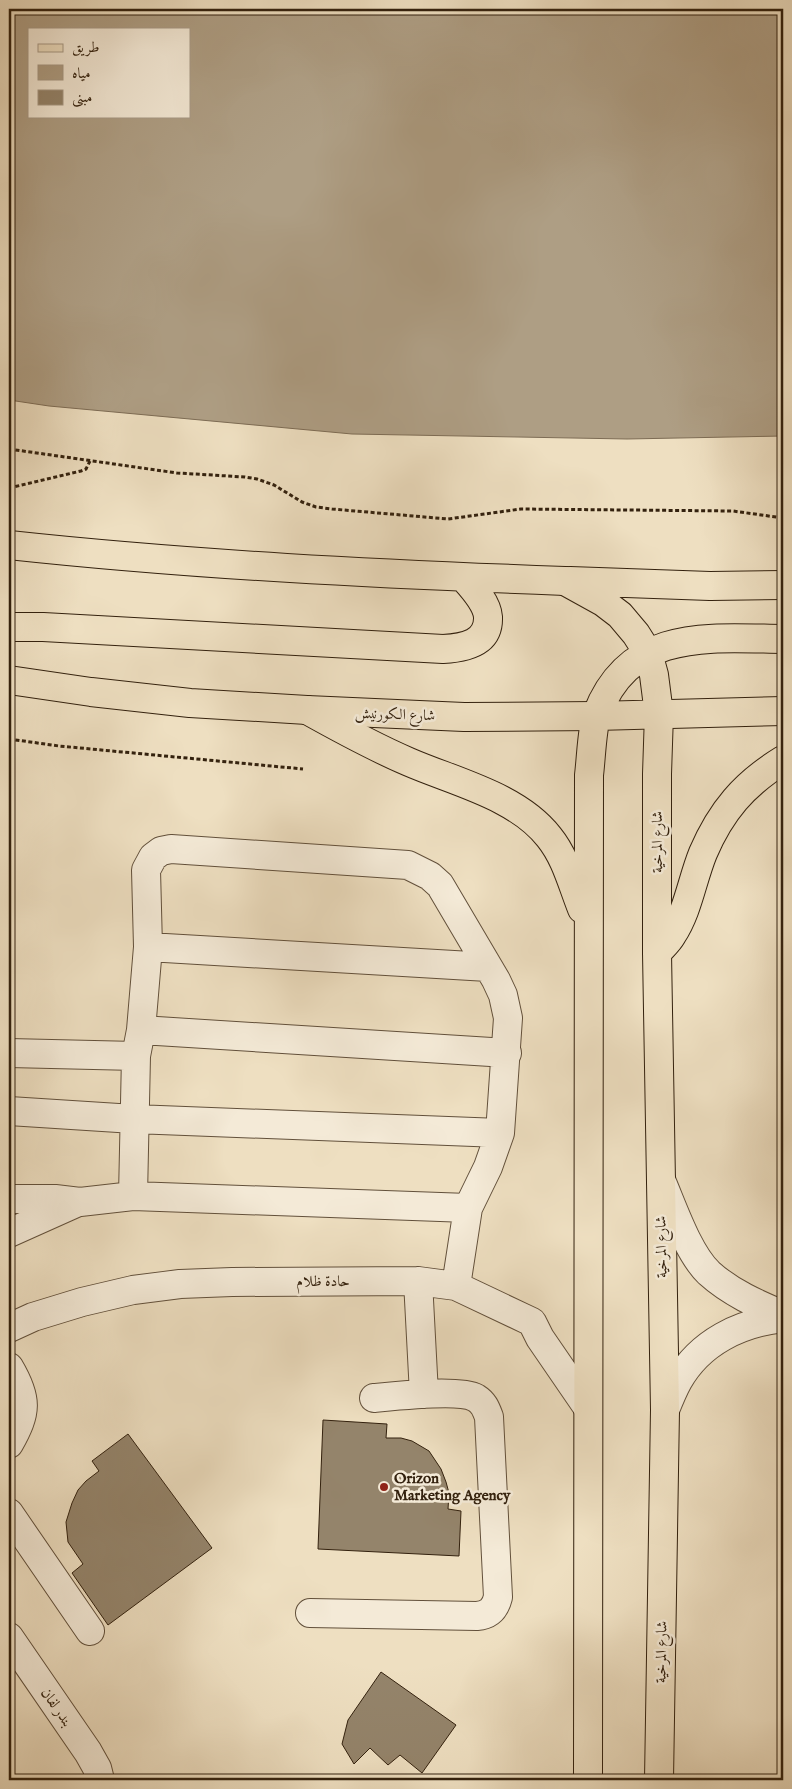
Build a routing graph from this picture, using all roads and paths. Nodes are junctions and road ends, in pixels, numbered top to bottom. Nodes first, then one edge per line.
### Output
1 (9, 449) edge
2 (90, 461) junction
3 (9, 488) edge
4 (783, 518) edge
5 (9, 545) edge
6 (464, 578) junction
7 (565, 581) junction
8 (783, 585) edge
9 (9, 626) edge
10 (783, 639) edge
11 (648, 653) junction
12 (9, 680) edge
13 (307, 710) junction
14 (783, 711) edge
15 (659, 714) junction
16 (596, 716) junction
17 (9, 739) edge
18 (783, 760) edge
19 (303, 769) dead end
20 (588, 924) junction
21 (148, 947) junction
22 (657, 953) junction
23 (488, 967) junction
24 (141, 1030) junction
25 (507, 1052) junction
26 (9, 1053) edge
27 (136, 1056) junction
28 (9, 1111) edge
29 (134, 1118) junction
30 (500, 1133) junction
31 (660, 1178) junction
32 (133, 1196) junction
33 (9, 1199) edge
34 (80, 1202) junction
35 (468, 1208) junction
36 (9, 1233) edge
37 (418, 1281) junction
38 (456, 1286) junction
39 (783, 1317) edge
40 (9, 1328) edge
41 (9, 1367) edge
42 (424, 1394) junction
43 (374, 1398) dead end
44 (588, 1408) junction
45 (664, 1410) junction
46 (9, 1444) edge
47 (9, 1513) edge
48 (310, 1613) dead end
49 (90, 1631) dead end
50 (9, 1638) edge
51 (100, 1780) edge
52 (588, 1780) edge
53 (659, 1780) edge

1 - 2 path
2 - 3 path
2 - 4 path
5 - 6 main road
6 - 7 main road
6 - 9 main road
7 - 8 main road
7 - 11 main road, شارع المرخية
10 - 11 main road
11 - 15 main road, شارع المرخية
11 - 16 main road
12 - 13 main road, شارع الكورنيش
13 - 16 main road, شارع الكورنيش
13 - 20 main road
14 - 15 main road, شارع الكورنيش
15 - 16 main road, شارع الكورنيش
15 - 22 main road, شارع المرخية
16 - 20 main road
17 - 19 path
18 - 22 main road
20 - 44 main road
21 - 23 street
21 - 23 street
21 - 24 street
22 - 31 main road, شارع المرخية
23 - 25 street
24 - 25 street
24 - 27 street
25 - 30 street
26 - 27 street
27 - 29 street
28 - 29 street
29 - 30 street
29 - 32 street
30 - 35 street
31 - 39 street
31 - 45 main road, شارع المرخية
32 - 34 street
32 - 35 street
33 - 34 street
34 - 36 street
35 - 38 street
37 - 38 street, حادة ظلام
37 - 40 street, حادة ظلام
37 - 42 street
38 - 44 street, حادة ظلام
39 - 45 street
41 - 46 street
42 - 43 street
42 - 48 street
44 - 52 main road
45 - 53 main road, شارع المرخية
47 - 49 street
50 - 51 street, بندر لفان

